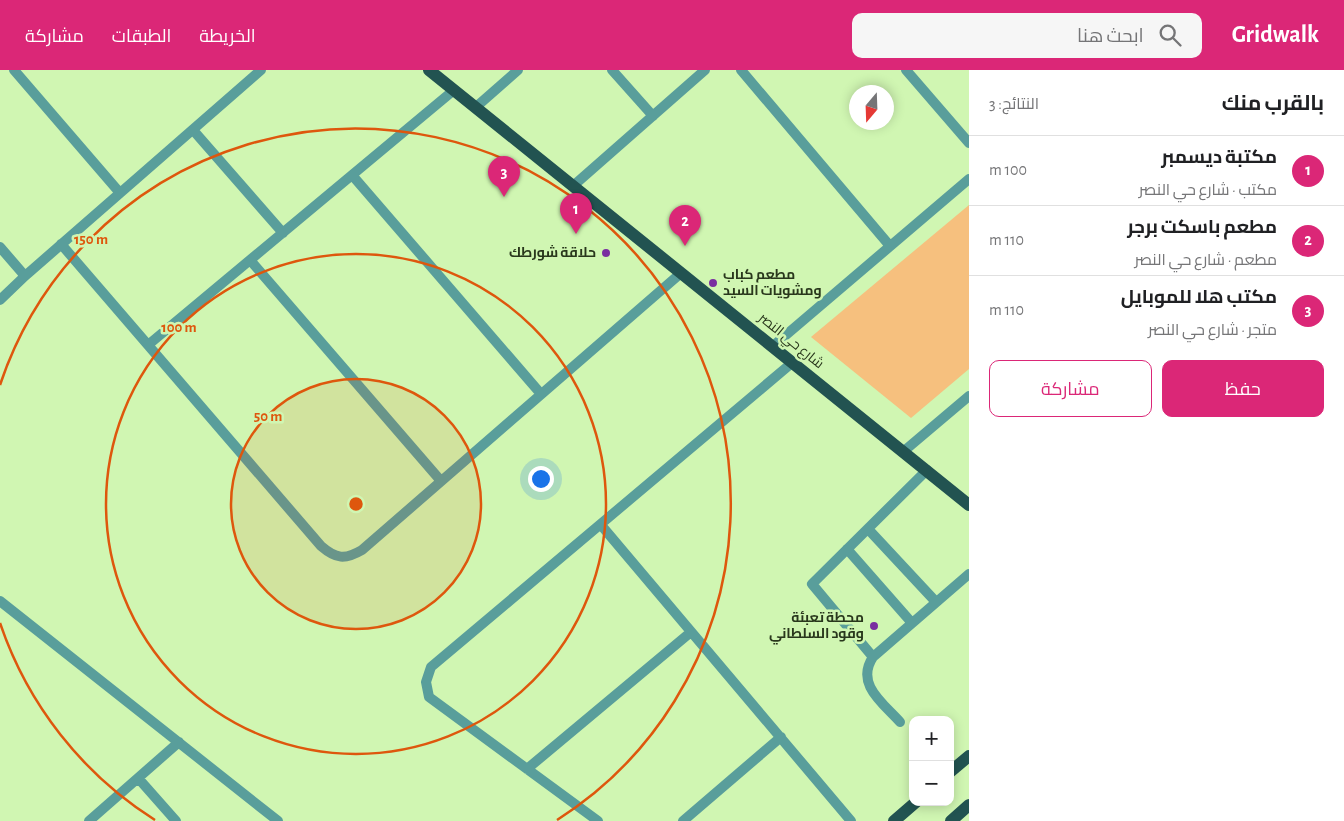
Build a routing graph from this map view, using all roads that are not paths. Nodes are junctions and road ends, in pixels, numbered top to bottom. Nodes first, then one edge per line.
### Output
1 (14, 70) edge
2 (261, 70) edge
3 (429, 70) edge
4 (518, 70) edge
5 (612, 70) edge
6 (705, 70) edge
7 (741, 70) edge
8 (906, 70) edge
9 (454, 90) junction
10 (476, 108) junction
11 (652, 116) junction
12 (193, 130) junction
13 (969, 143) edge
14 (352, 176) junction
15 (969, 179) edge
16 (573, 186) junction
17 (120, 193) junction
18 (283, 233) junction
19 (61, 244) junction
20 (890, 246) junction
21 (0, 247) edge
22 (250, 260) junction
23 (681, 273) junction
24 (25, 276) junction
25 (0, 300) edge
26 (148, 345) junction
27 (773, 346) junction
28 (793, 362) junction
29 (541, 394) junction
30 (969, 396) edge
31 (904, 451) junction
32 (927, 470) junction
33 (441, 481) junction
34 (969, 505) edge
35 (601, 525) junction
36 (868, 528) junction
37 (847, 549) junction
38 (969, 574) edge
39 (0, 601) edge
40 (936, 602) junction
41 (912, 623) junction
42 (691, 632) junction
43 (873, 657) junction
44 (900, 722) dead end
45 (781, 738) junction
46 (179, 742) junction
47 (969, 756) edge
48 (527, 769) junction
49 (954, 769) edge
50 (138, 778) junction
51 (911, 806) edge
52 (969, 806) edge
53 (89, 821) edge
54 (176, 821) edge
55 (278, 821) edge
56 (598, 821) edge
57 (683, 821) edge
58 (851, 821) edge
59 (894, 821) edge
60 (951, 821) edge

1 - 17 street
2 - 12 street
3 - 9 main road, شارع حي النصر
4 - 10 street
5 - 11 street
6 - 11 street
7 - 20 street
8 - 13 street
9 - 10 main road, شارع حي النصر
9 - 14 street
10 - 16 main road, شارع حي النصر
11 - 16 street
12 - 17 street
12 - 18 street
14 - 18 street
14 - 29 street
15 - 20 street
16 - 23 main road, شارع حي النصر
17 - 19 street
18 - 22 street
19 - 24 street
19 - 26 street
20 - 27 street
21 - 24 street
22 - 26 street
22 - 33 street
23 - 27 main road, شارع حي النصر
23 - 29 street
24 - 25 street
26 - 33 street
27 - 28 main road, شارع حي النصر
28 - 31 main road, شارع حي النصر
28 - 35 street
29 - 33 street
30 - 31 street
31 - 32 main road, شارع حي النصر
32 - 34 main road, شارع حي النصر
32 - 36 street
35 - 42 street
35 - 48 street
36 - 37 street
36 - 40 street
37 - 41 street
37 - 43 street
38 - 40 street
39 - 46 street
40 - 41 street
41 - 43 street
42 - 45 street
42 - 48 street
43 - 44 street
45 - 57 street
45 - 58 street
46 - 50 street
46 - 55 street
47 - 49 main road
48 - 56 street
50 - 53 street
50 - 54 street
51 - 59 main road
52 - 60 main road

